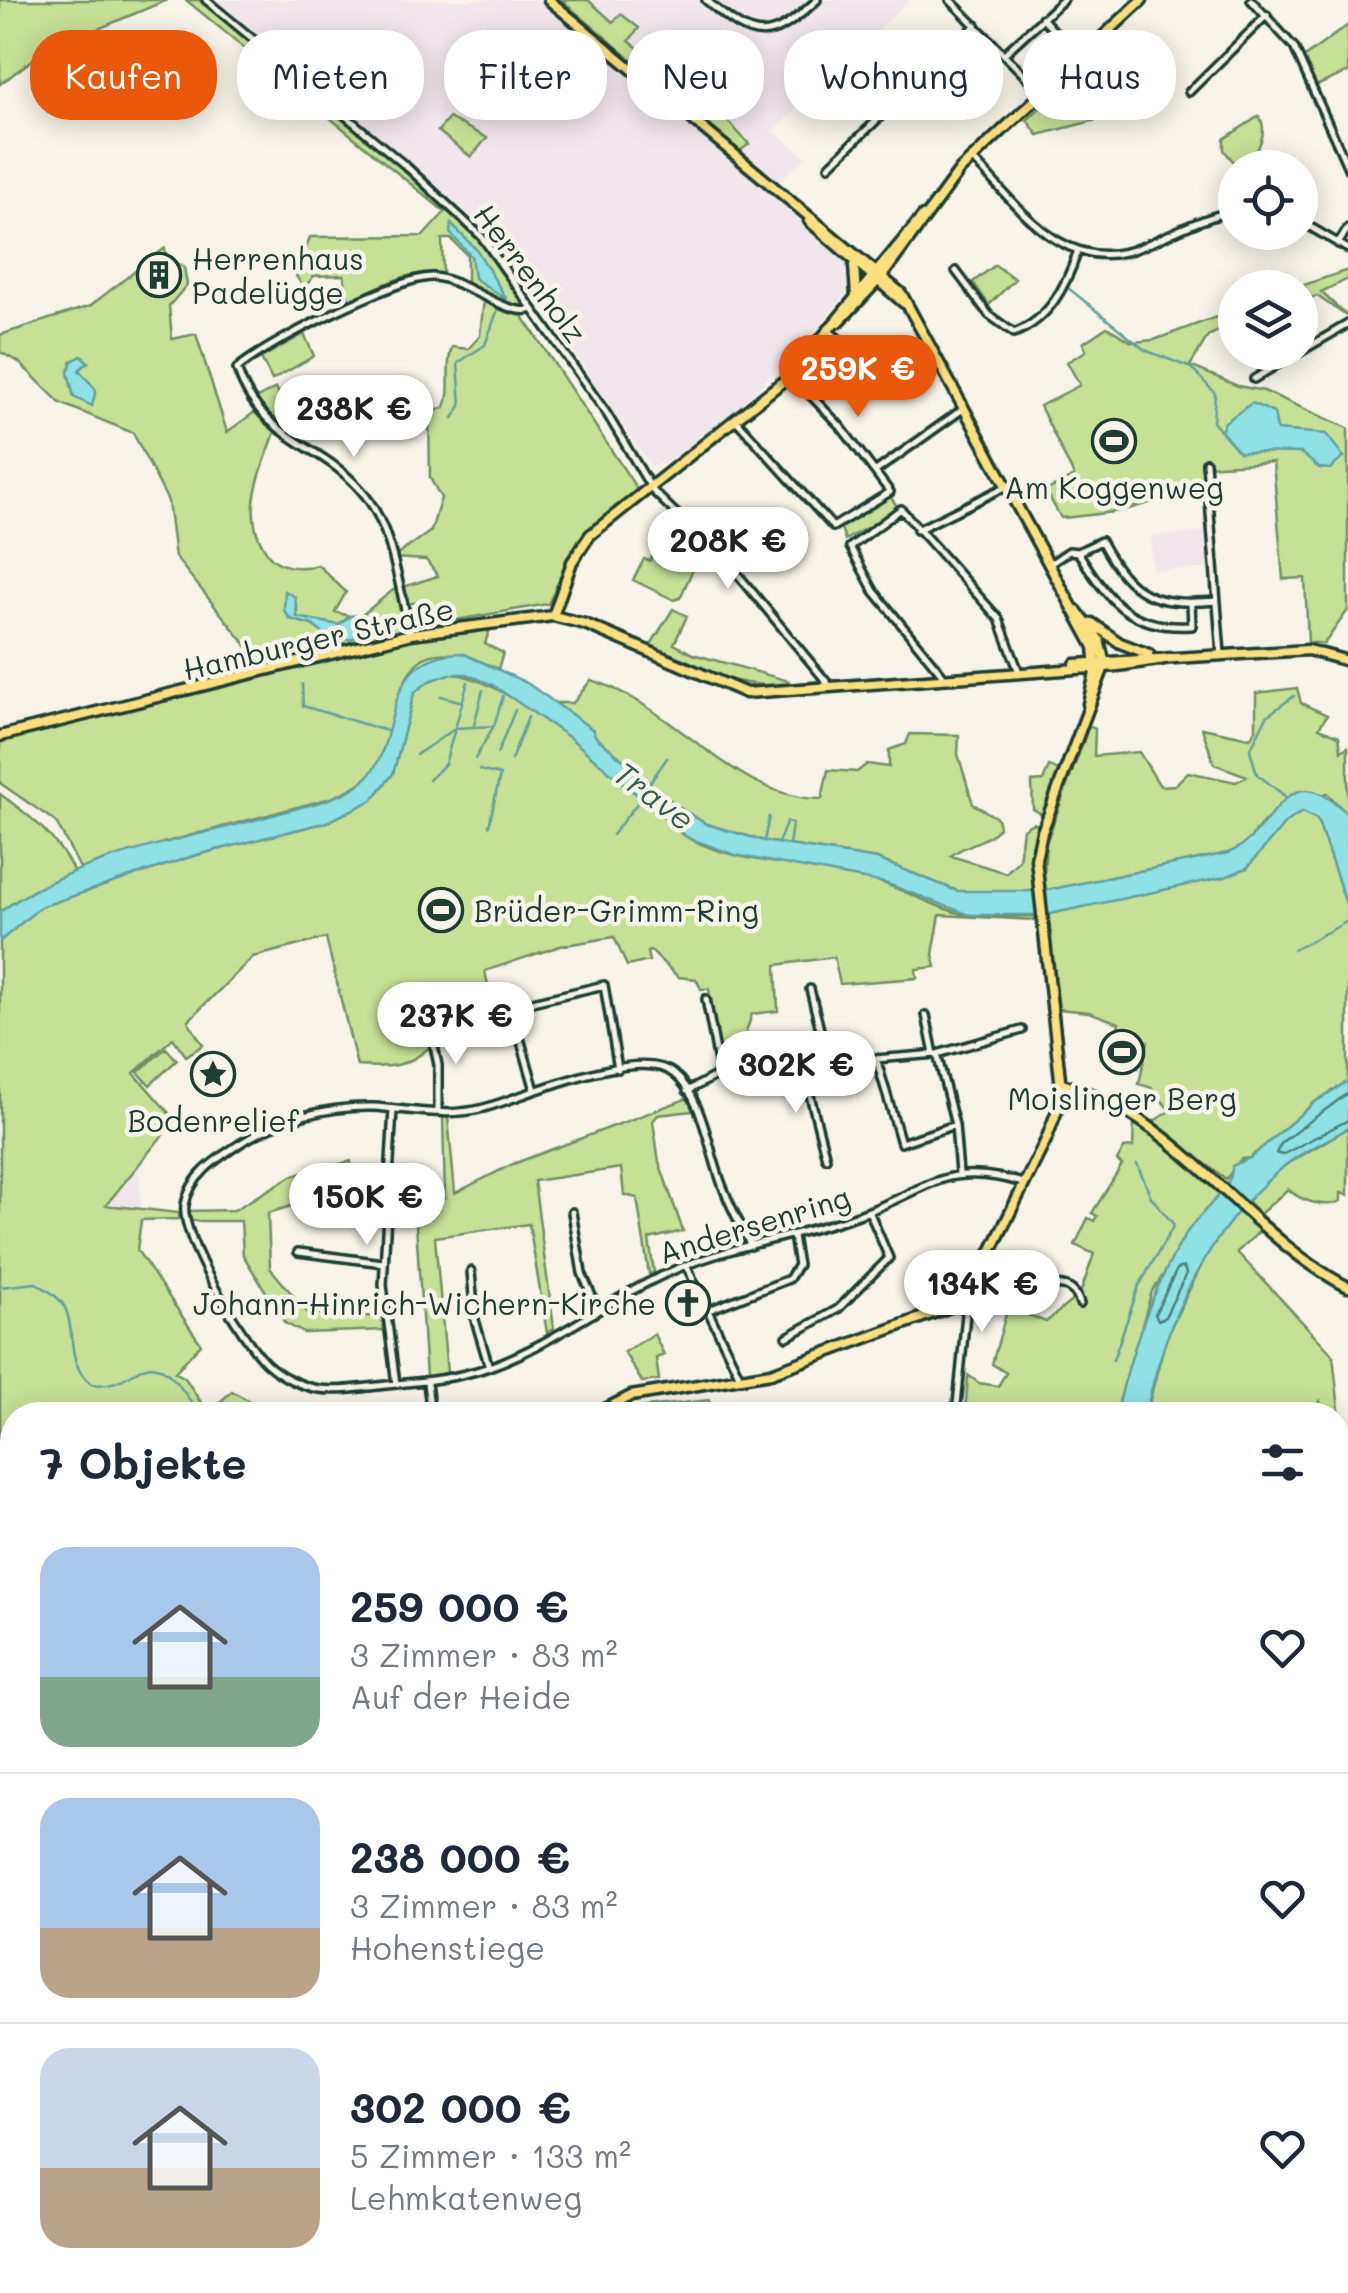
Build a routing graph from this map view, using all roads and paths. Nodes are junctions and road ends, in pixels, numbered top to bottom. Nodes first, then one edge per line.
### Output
1 (206, 0) edge
2 (549, 0) edge
3 (706, 0) edge
4 (817, 0) edge
5 (950, 0) edge
6 (1063, 0) edge
7 (1142, 0) edge
8 (1253, 0) edge
9 (1268, 15) junction
10 (1042, 18) junction
11 (976, 25) junction
12 (1053, 30) edge
13 (1110, 30) edge
14 (1004, 54) junction
15 (1023, 74) edge
16 (1189, 92) dead end
17 (1023, 111) edge
18 (972, 158) junction
19 (829, 166) dead end
20 (1348, 168) edge
21 (803, 213) junction
22 (1218, 217) edge
23 (1348, 228) edge
24 (1318, 232) edge
25 (1338, 244) junction
26 (1348, 250) edge
27 (1077, 253) junction
28 (852, 261) junction
29 (956, 271) dead end
30 (877, 276) junction
31 (856, 296) junction
32 (533, 309) junction
33 (839, 322) junction
34 (1348, 324) edge
35 (830, 332) junction
36 (1318, 341) edge
37 (1269, 370) edge
38 (791, 375) junction
39 (1254, 379) dead end
40 (883, 388) dead end
41 (965, 408) junction
42 (735, 420) junction
43 (1206, 462) dead end
44 (876, 471) junction
45 (650, 484) junction
46 (1007, 486) junction
47 (917, 530) junction
48 (1078, 552) junction
49 (1050, 564) junction
50 (1217, 601) junction
51 (1191, 603) junction
52 (1080, 614) junction
53 (553, 616) junction
54 (411, 634) junction
55 (1221, 654) junction
56 (1159, 656) junction
57 (1171, 658) junction
58 (1348, 661) edge
59 (1103, 664) junction
60 (1018, 672) junction
61 (946, 678) junction
62 (831, 688) junction
63 (0, 736) edge
64 (810, 989) dead end
65 (706, 998) dead end
66 (926, 1015) dead end
67 (430, 1026) dead end
68 (1022, 1030) dead end
69 (935, 1054) junction
70 (876, 1058) junction
71 (828, 1062) junction
72 (802, 1064) junction
73 (618, 1069) junction
74 (720, 1072) junction
75 (1062, 1084) junction
76 (536, 1090) junction
77 (686, 1091) junction
78 (392, 1109) junction
79 (438, 1112) junction
80 (955, 1125) junction
81 (826, 1158) dead end
82 (959, 1173) junction
83 (1026, 1184) junction
84 (870, 1211) junction
85 (572, 1212) dead end
86 (793, 1236) junction
87 (751, 1246) junction
88 (298, 1252) dead end
89 (383, 1263) junction
90 (686, 1265) junction
91 (471, 1271) dead end
92 (981, 1276) junction
93 (1348, 1286) edge
94 (961, 1301) junction
95 (1080, 1304) dead end
96 (598, 1310) junction
97 (709, 1310) junction
98 (936, 1312) junction
99 (787, 1337) dead end
100 (489, 1367) junction
101 (742, 1380) junction
102 (427, 1382) junction
103 (396, 1384) junction
104 (429, 1402) edge
105 (618, 1402) edge
106 (957, 1402) edge

1 - 32 street, Herrenholz
2 - 21 main road
3 - 4 street
5 - 11 street
6 - 10 street
7 - 13 main road
8 - 9 street
9 - 16 street
9 - 20 street
10 - 12 street
10 - 14 street
11 - 14 street
11 - 19 street
14 - 15 street
17 - 18 main road
18 - 27 street
18 - 30 main road
21 - 28 main road
21 - 30 main road
22 - 27 street
23 - 25 street
24 - 25 street
25 - 26 street
27 - 29 street
28 - 30 main road
28 - 31 main road
30 - 31 main road
30 - 33 main road
30 - 41 main road
31 - 33 main road
32 - 45 street, Herrenholz
32 - 54 street
33 - 35 main road
34 - 36 street
35 - 38 main road
35 - 40 street
37 - 39 street
38 - 42 main road
38 - 44 street
41 - 44 street
41 - 46 main road
42 - 44 street
42 - 45 main road
43 - 50 street
45 - 53 main road
45 - 62 street, Herrenholz
46 - 47 street
46 - 49 main road
47 - 60 street
47 - 61 street
48 - 49 street
48 - 51 street
48 - 51 street
49 - 52 main road
50 - 51 street
50 - 55 street
52 - 56 main road
52 - 59 main road
53 - 54 main road, Hamburger Straße
53 - 62 main road, Hamburger Straße
54 - 63 main road, Hamburger Straße
55 - 57 main road
55 - 58 main road
56 - 57 main road
56 - 59 main road
57 - 59 main road
59 - 60 main road, Hamburger Straße
59 - 75 main road
60 - 61 main road, Hamburger Straße
61 - 62 main road, Hamburger Straße
64 - 71 street
65 - 74 street
66 - 69 street
67 - 79 street
68 - 69 street
69 - 70 street
69 - 80 street
70 - 71 street
70 - 80 street
71 - 72 street
72 - 74 street
72 - 81 street
73 - 76 street
73 - 76 street
73 - 77 street
74 - 77 street
75 - 83 main road
75 - 93 main road
76 - 79 street
77 - 87 street
78 - 79 street
78 - 89 street
78 - 103 street, Andersenring
80 - 82 street
82 - 83 street, Andersenring
82 - 84 street, Andersenring
83 - 92 main road
84 - 86 street, Andersenring
84 - 99 street
85 - 96 street
86 - 87 street, Andersenring
86 - 97 street
87 - 90 street, Andersenring
88 - 89 street
89 - 103 street
90 - 96 street, Andersenring
90 - 97 street
91 - 100 street
92 - 94 main road
92 - 95 street
92 - 98 street
94 - 98 main road
94 - 106 street
96 - 100 street, Andersenring
97 - 101 street
98 - 101 main road
100 - 102 street, Andersenring
101 - 105 main road
102 - 103 street, Andersenring
102 - 104 street

